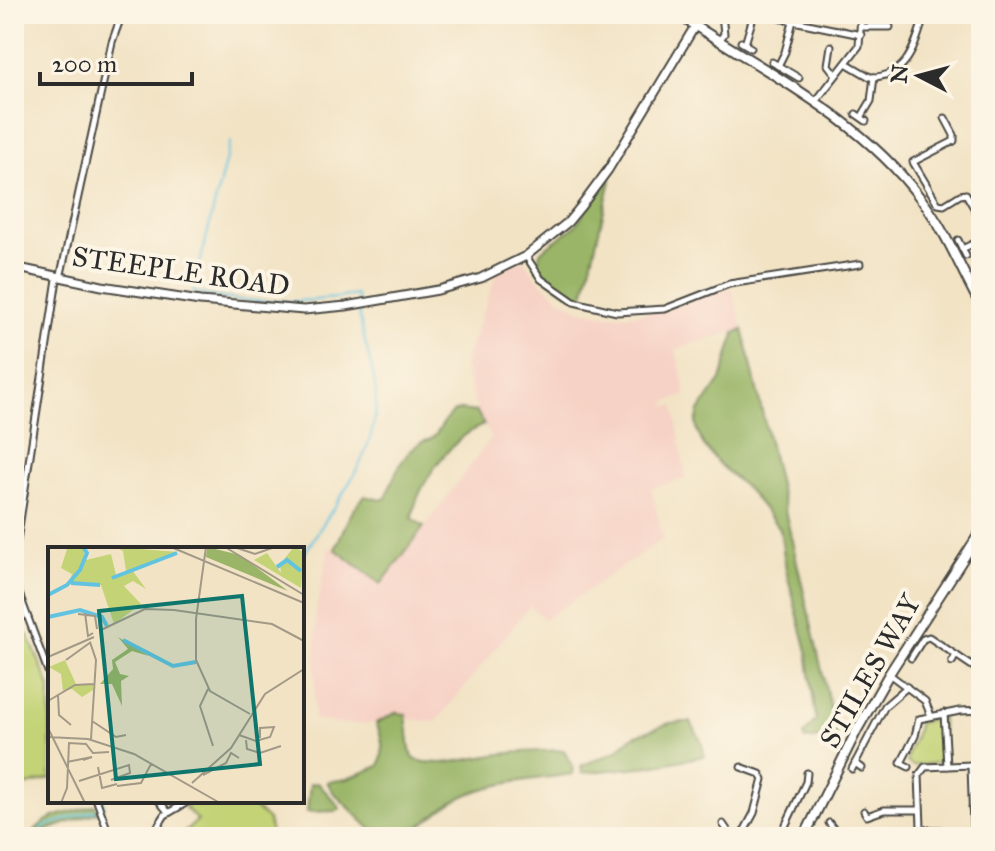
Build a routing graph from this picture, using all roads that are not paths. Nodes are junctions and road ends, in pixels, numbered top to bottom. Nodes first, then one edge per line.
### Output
1 (122, 14) edge
2 (677, 14) edge
3 (722, 14) edge
4 (754, 14) edge
5 (861, 14) edge
6 (925, 14) edge
7 (779, 18) dead end
8 (793, 21) junction
9 (695, 26) junction
10 (861, 27) junction
11 (890, 27) dead end
12 (861, 35) junction
13 (719, 41) junction
14 (746, 45) dead end
15 (831, 46) dead end
16 (846, 63) junction
17 (836, 75) junction
18 (874, 77) junction
19 (799, 78) dead end
20 (816, 101) junction
21 (861, 117) dead end
22 (945, 118) dead end
23 (981, 220) edge
24 (958, 240) dead end
25 (981, 240) edge
26 (962, 249) junction
27 (526, 256) junction
28 (966, 256) dead end
29 (860, 264) dead end
30 (14, 267) edge
31 (59, 277) junction
32 (977, 291) edge
33 (981, 306) edge
34 (981, 531) edge
35 (14, 560) edge
36 (14, 580) edge
37 (956, 655) junction
38 (911, 658) dead end
39 (952, 662) dead end
40 (48, 672) edge
41 (981, 672) edge
42 (889, 674) junction
43 (907, 687) junction
44 (981, 710) edge
45 (944, 713) junction
46 (931, 716) junction
47 (971, 765) junction
48 (981, 765) edge
49 (947, 766) junction
50 (741, 767) dead end
51 (909, 767) dead end
52 (862, 768) dead end
53 (807, 773) dead end
54 (98, 803) edge
55 (161, 803) edge
56 (185, 803) edge
57 (972, 808) junction
58 (981, 808) edge
59 (920, 810) junction
60 (864, 811) dead end
61 (168, 812) junction
62 (828, 821) dead end
63 (723, 824) dead end
64 (981, 832) edge
65 (108, 837) edge
66 (151, 837) edge
67 (732, 837) edge
68 (741, 837) edge
69 (780, 837) edge
70 (804, 837) edge
71 (849, 837) edge
72 (945, 837) edge

1 - 31 street
2 - 9 main road
3 - 13 street
4 - 14 street
5 - 10 street
6 - 18 street
7 - 8 street
8 - 12 street
8 - 19 street
9 - 13 main road
9 - 27 street, STEEPLE ROAD
10 - 11 street
10 - 12 street
12 - 16 street
13 - 20 main road
15 - 17 street
16 - 17 street
16 - 18 street
17 - 20 street
18 - 21 street
20 - 32 main road
22 - 23 street
24 - 26 street
25 - 26 street
26 - 28 street
27 - 29 street
27 - 31 street, STEEPLE ROAD
30 - 31 street, STEEPLE ROAD
31 - 35 street
32 - 33 main road
34 - 42 main road, STILES WAY
36 - 40 street
37 - 38 street
37 - 39 street
37 - 41 street
42 - 43 street
42 - 70 main road, STILES WAY
43 - 46 street
43 - 52 street
44 - 45 street
45 - 46 street
45 - 49 street
46 - 51 street
47 - 48 street
47 - 49 street
47 - 57 street
49 - 59 street
50 - 68 street
53 - 69 street
54 - 65 street
55 - 61 street
56 - 61 street
57 - 58 street
57 - 64 street
59 - 60 street
59 - 72 street
61 - 66 street
62 - 71 street
63 - 67 street

